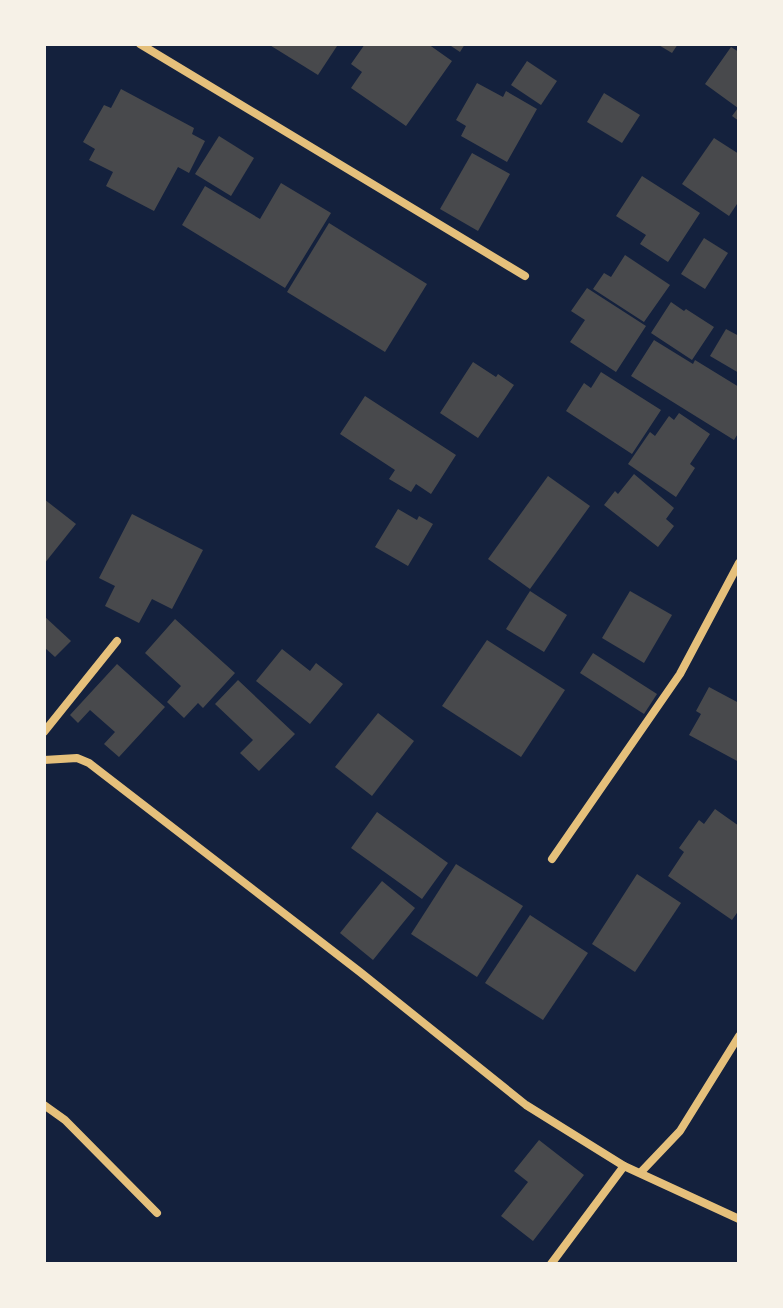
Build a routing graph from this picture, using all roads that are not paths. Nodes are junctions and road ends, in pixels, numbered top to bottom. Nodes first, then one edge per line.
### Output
1 (140, 44) edge
2 (525, 276) dead end
3 (739, 563) edge
4 (117, 641) dead end
5 (44, 732) edge
6 (44, 760) edge
7 (552, 859) dead end
8 (739, 1036) edge
9 (44, 1105) edge
10 (624, 1166) junction
11 (641, 1172) junction
12 (157, 1213) dead end
13 (739, 1219) edge
14 (551, 1264) edge

1 - 2 street
3 - 7 street
4 - 5 street
6 - 10 street
8 - 11 street
9 - 12 street
10 - 11 street
10 - 14 street
11 - 13 street

